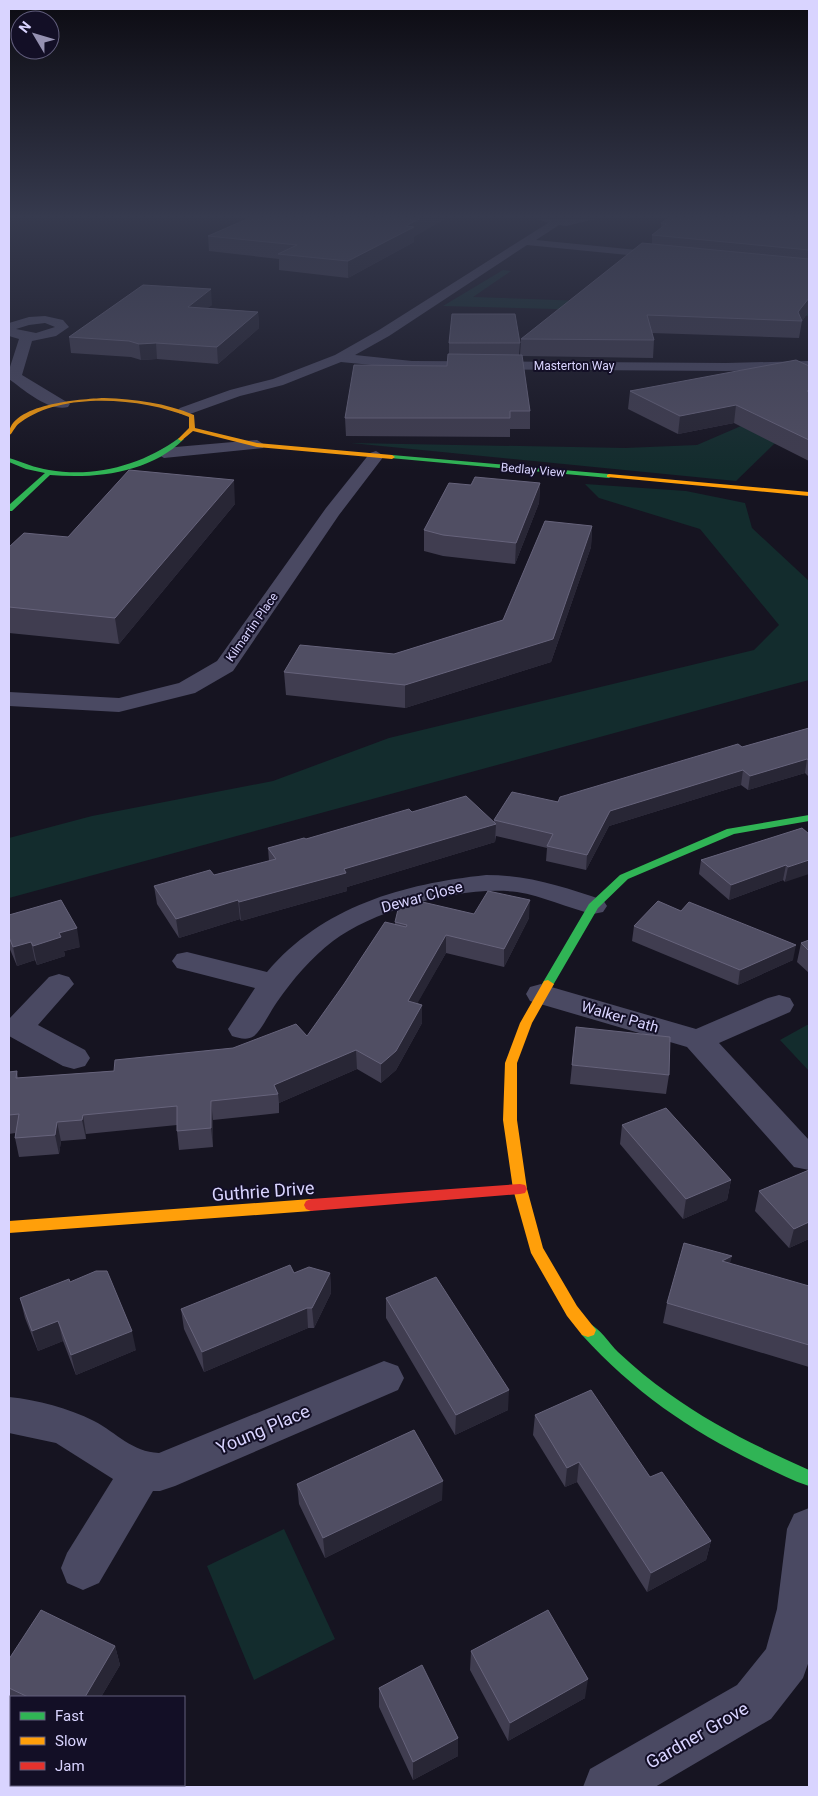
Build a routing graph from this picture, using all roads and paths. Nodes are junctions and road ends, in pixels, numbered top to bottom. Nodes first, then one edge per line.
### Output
1 (431, 303) edge
2 (9, 329) edge
3 (27, 336) junction
4 (340, 358) junction
5 (809, 365) edge
6 (235, 393) junction
7 (151, 402) junction
8 (63, 404) junction
9 (185, 411) junction
10 (192, 429) junction
11 (9, 433) edge
12 (257, 445) junction
13 (164, 453) junction
14 (376, 456) junction
15 (9, 460) edge
16 (47, 475) junction
17 (809, 494) edge
18 (9, 509) edge
19 (9, 699) edge
20 (809, 818) edge
21 (593, 906) junction
22 (187, 961) dead end
23 (59, 984) dead end
24 (275, 984) junction
25 (541, 994) junction
26 (779, 1005) dead end
27 (243, 1029) dead end
28 (13, 1030) edge
29 (698, 1040) junction
30 (74, 1058) dead end
31 (806, 1158) dead end
32 (520, 1188) junction
33 (9, 1227) edge
34 (384, 1378) dead end
35 (9, 1415) edge
36 (141, 1472) junction
37 (809, 1478) edge
38 (809, 1528) edge
39 (83, 1568) dead end
40 (608, 1787) edge

1 - 4 street
2 - 3 street
2 - 3 street
3 - 8 street
4 - 5 street, Masterton Way
4 - 6 street
6 - 7 street
6 - 9 street
7 - 8 street
7 - 9 street
8 - 11 street
9 - 10 street
10 - 12 street, Bedlay View
10 - 13 street
12 - 13 street, Bedlay View
12 - 14 street, Bedlay View
13 - 16 street
14 - 17 street, Bedlay View
14 - 19 street, Kilmartin Place
15 - 16 street
16 - 18 street
20 - 21 street
21 - 24 street, Dewar Close
21 - 25 street
22 - 24 street
23 - 28 street
24 - 27 street, Dewar Close
25 - 29 street, Walker Path
25 - 32 street
26 - 29 street
28 - 30 street
29 - 31 street
32 - 33 street, Guthrie Drive
32 - 37 street
34 - 36 street, Young Place
35 - 36 street
36 - 39 street
38 - 40 street, Gardner Grove

